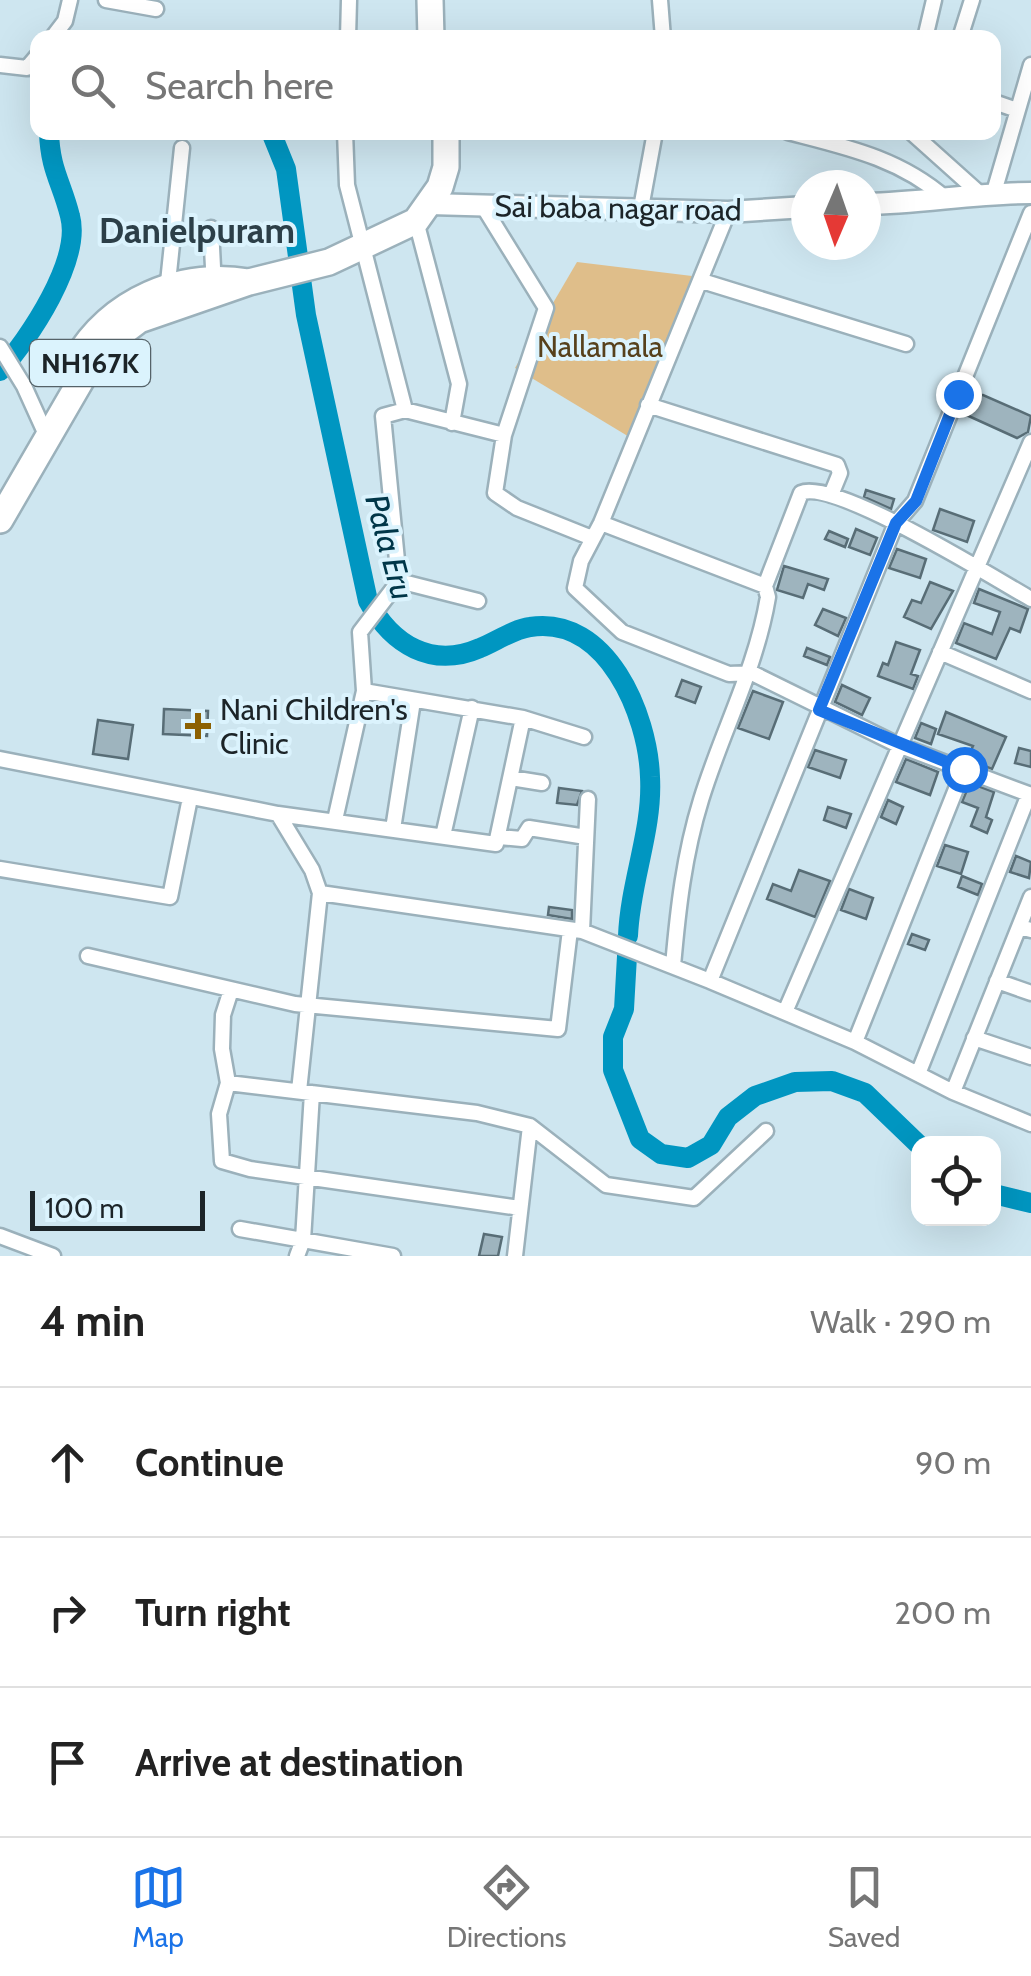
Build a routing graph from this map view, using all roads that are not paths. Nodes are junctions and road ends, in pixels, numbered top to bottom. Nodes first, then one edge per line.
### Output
1 (70, 0) edge
2 (106, 0) edge
3 (349, 0) edge
4 (430, 0) edge
5 (444, 0) edge
6 (660, 0) edge
7 (934, 0) edge
8 (972, 0) edge
9 (156, 9) dead end
10 (58, 30) edge
11 (348, 30) edge
12 (432, 30) edge
13 (444, 30) edge
14 (662, 30) edge
15 (927, 30) edge
16 (963, 30) edge
17 (30, 64) edge
18 (0, 65) edge
19 (1031, 65) edge
20 (1001, 104) edge
21 (1017, 110) junction
22 (345, 140) edge
23 (431, 140) edge
24 (446, 140) edge
25 (654, 140) edge
26 (817, 140) edge
27 (921, 140) edge
28 (182, 148) dead end
29 (986, 192) junction
30 (1031, 193) edge
31 (945, 198) junction
32 (881, 203) edge
33 (429, 204) junction
34 (484, 206) junction
35 (641, 208) junction
36 (791, 208) edge
37 (728, 212) junction
38 (1031, 213) edge
39 (210, 228) dead end
40 (362, 247) junction
41 (702, 281) junction
42 (214, 287) junction
43 (168, 299) junction
44 (906, 344) dead end
45 (0, 347) edge
46 (648, 405) junction
47 (404, 410) junction
48 (452, 423) junction
49 (44, 430) junction
50 (504, 435) junction
51 (1031, 442) edge
52 (0, 486) edge
53 (830, 495) junction
54 (0, 520) edge
55 (601, 523) junction
56 (896, 523) junction
57 (592, 538) junction
58 (977, 567) junction
59 (399, 581) junction
60 (765, 586) junction
61 (1031, 597) edge
62 (478, 601) dead end
63 (940, 652) junction
64 (752, 674) junction
65 (364, 691) junction
66 (1031, 691) edge
67 (412, 701) junction
68 (472, 708) junction
69 (819, 710) junction
70 (523, 718) junction
71 (584, 737) dead end
72 (898, 745) junction
73 (0, 759) edge
74 (964, 769) junction
75 (511, 778) junction
76 (542, 783) dead end
77 (1030, 795) edge
78 (190, 798) junction
79 (588, 798) dead end
80 (278, 814) junction
81 (336, 820) junction
82 (393, 829) junction
83 (443, 836) junction
84 (586, 836) junction
85 (499, 837) junction
86 (0, 869) edge
87 (320, 892) junction
88 (1031, 897) edge
89 (1025, 928) edge
90 (576, 931) junction
91 (88, 956) dead end
92 (673, 966) junction
93 (710, 981) junction
94 (997, 982) junction
95 (231, 990) junction
96 (1031, 993) edge
97 (308, 1005) junction
98 (785, 1012) junction
99 (974, 1038) junction
100 (855, 1042) junction
101 (1031, 1057) edge
102 (918, 1074) junction
103 (228, 1083) junction
104 (305, 1092) junction
105 (952, 1092) junction
106 (1031, 1124) edge
107 (530, 1126) junction
108 (766, 1131) dead end
109 (309, 1178) junction
110 (520, 1208) junction
111 (240, 1229) dead end
112 (0, 1236) edge
113 (304, 1240) junction
114 (54, 1256) edge
115 (297, 1256) edge
116 (393, 1256) edge
117 (514, 1256) edge

1 - 10 street
2 - 9 street
3 - 11 street
4 - 12 highway
5 - 13 highway
6 - 14 street
7 - 15 street
8 - 16 street
17 - 18 street
19 - 21 street
20 - 21 street
21 - 29 street
22 - 40 street
23 - 33 highway
24 - 33 highway
25 - 35 street
26 - 31 street
27 - 29 street
28 - 43 street
29 - 30 main road
29 - 31 main road
31 - 32 main road
33 - 34 main road, Sai baba nagar road
33 - 40 highway, NH167K
33 - 48 street
34 - 35 main road, Sai baba nagar road
34 - 50 street
35 - 37 main road, Sai baba nagar road
36 - 37 main road, Sai baba nagar road
37 - 41 street
38 - 56 street
39 - 42 street
40 - 42 highway, NH167K
40 - 47 street
41 - 44 street
41 - 46 street
42 - 43 highway, NH167K
43 - 49 highway, NH167K
45 - 49 street
46 - 53 street
46 - 55 street
47 - 48 street
47 - 59 street
48 - 50 street
49 - 52 highway, NH167K
49 - 54 highway, NH167K
50 - 57 street
51 - 58 street
53 - 56 street
53 - 60 street
55 - 57 street
55 - 60 street
56 - 58 street
56 - 69 street
57 - 64 street
58 - 61 street
58 - 63 street
59 - 62 street
59 - 65 street
60 - 64 street
63 - 66 street
63 - 72 street
64 - 69 street
64 - 92 street
65 - 67 street
65 - 81 street
67 - 68 street
67 - 82 street
68 - 70 street
68 - 83 street
69 - 72 street
69 - 93 street
70 - 71 street
70 - 75 street
72 - 74 street
72 - 98 street
73 - 78 street
74 - 77 street
74 - 100 street
75 - 76 street
75 - 85 street
77 - 102 street
78 - 80 street
78 - 86 street
79 - 84 street
80 - 81 street
80 - 87 street
81 - 82 street
82 - 83 street
83 - 85 street
84 - 85 street
84 - 90 street
87 - 90 street
87 - 97 street
88 - 89 street
89 - 94 street
90 - 92 street
90 - 97 street
91 - 95 street
92 - 93 street
93 - 98 street
94 - 96 street
94 - 99 street
95 - 97 street
95 - 103 street
97 - 104 street
98 - 100 street
99 - 101 street
99 - 105 street
100 - 102 street
102 - 105 street
103 - 104 street
103 - 109 street
104 - 107 street
104 - 109 street
105 - 106 street
107 - 108 street
107 - 110 street
109 - 110 street
109 - 113 street
110 - 117 street
111 - 113 street
112 - 114 street
113 - 115 street
113 - 116 street

